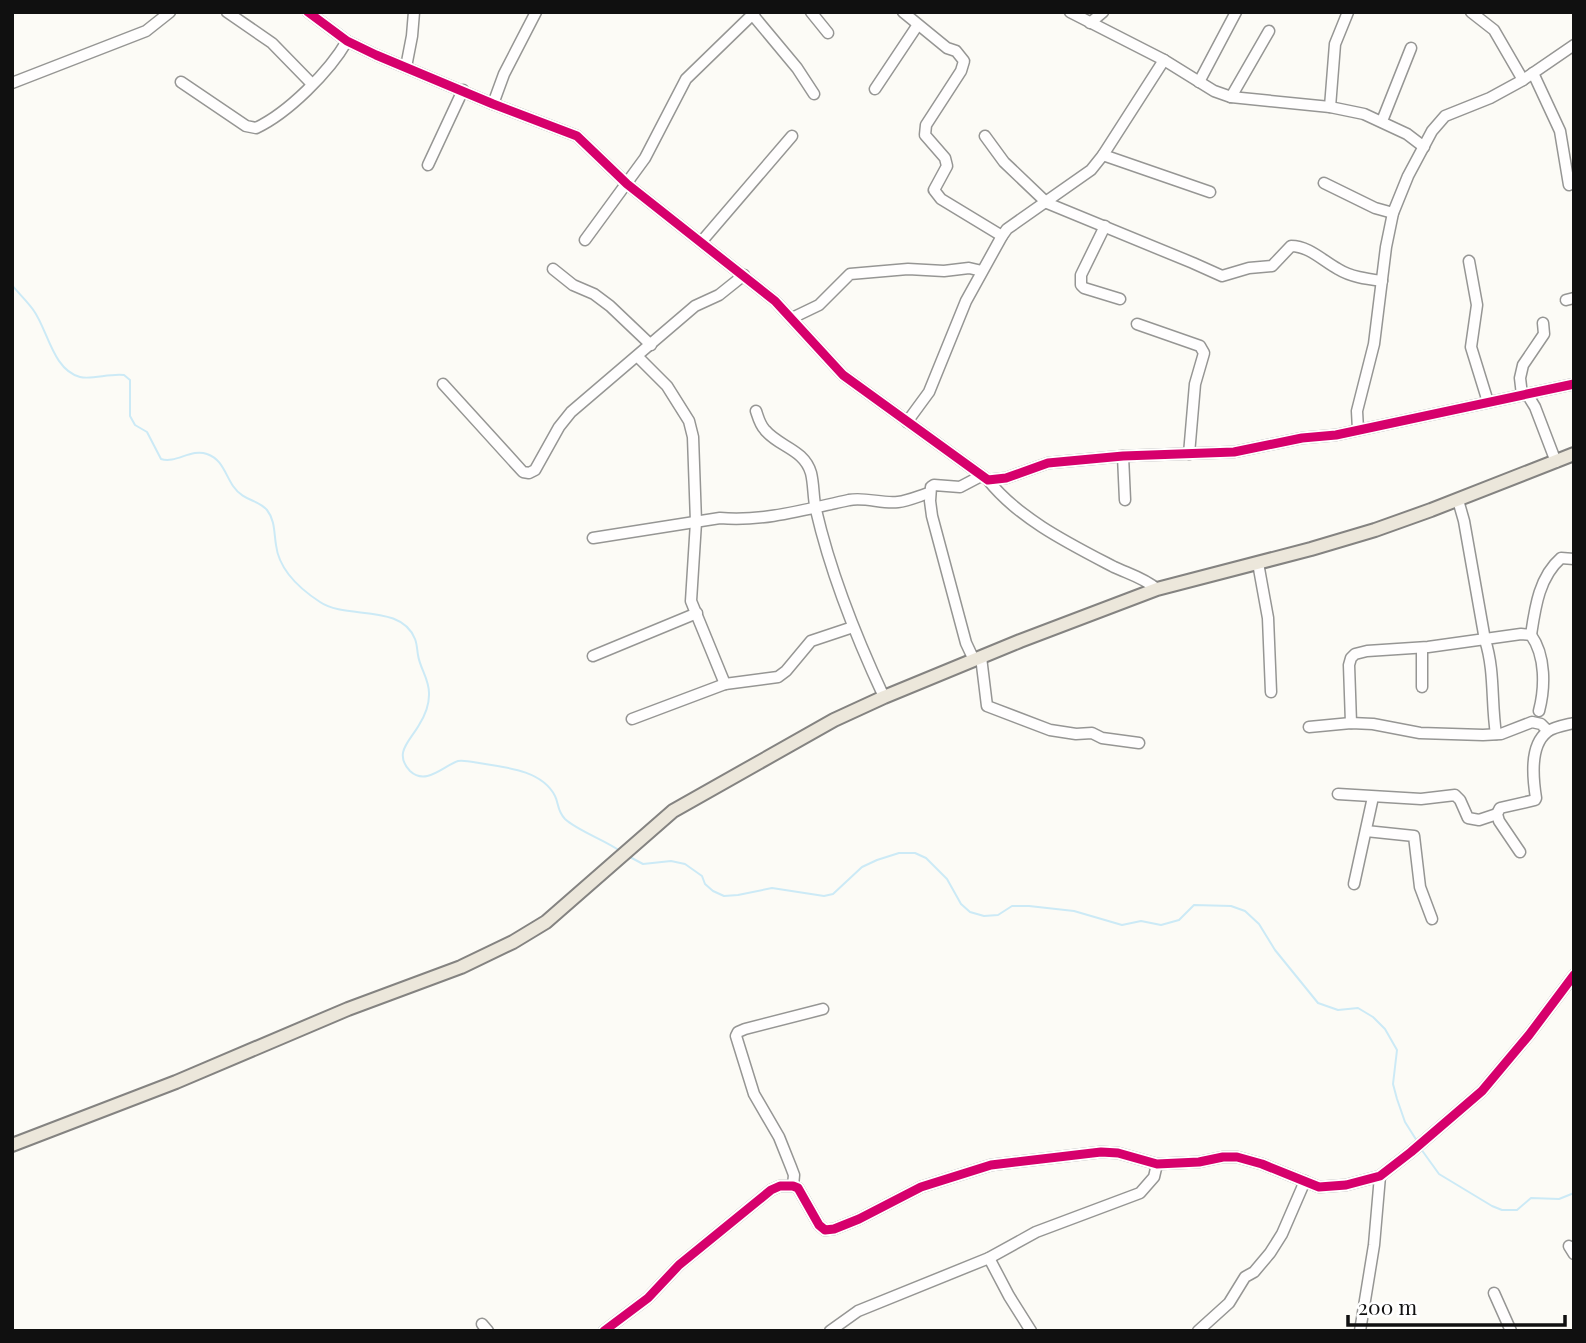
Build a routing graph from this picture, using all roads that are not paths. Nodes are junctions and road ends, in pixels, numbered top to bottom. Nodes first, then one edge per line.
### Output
1 (170, 12) edge
2 (227, 12) edge
3 (308, 12) edge
4 (414, 12) edge
5 (536, 12) edge
6 (811, 12) edge
7 (903, 12) edge
8 (1070, 12) edge
9 (1104, 12) edge
10 (1236, 12) edge
11 (1348, 12) edge
12 (1471, 12) edge
13 (753, 13) edge
14 (1090, 23) junction
15 (917, 26) junction
16 (1269, 31) dead end
17 (828, 33) dead end
18 (346, 41) junction
19 (1574, 45) edge
20 (1411, 48) dead end
21 (1164, 60) junction
22 (406, 67) junction
23 (1533, 73) junction
24 (1523, 80) junction
25 (181, 82) dead end
26 (1199, 82) junction
27 (12, 83) edge
28 (312, 84) junction
29 (875, 89) dead end
30 (463, 90) junction
31 (814, 94) dead end
32 (1231, 97) junction
33 (493, 104) junction
34 (1330, 107) junction
35 (1382, 121) junction
36 (792, 136) dead end
37 (985, 136) dead end
38 (1424, 147) junction
39 (1104, 155) junction
40 (428, 165) dead end
41 (1324, 183) dead end
42 (627, 184) junction
43 (1569, 186) dead end
44 (1210, 192) dead end
45 (1047, 202) junction
46 (1393, 213) junction
47 (1105, 226) junction
48 (1002, 236) junction
49 (585, 240) dead end
50 (702, 242) junction
51 (1469, 261) dead end
52 (553, 270) dead end
53 (982, 271) junction
54 (744, 275) junction
55 (1382, 281) junction
56 (1120, 299) dead end
57 (792, 318) junction
58 (1543, 323) dead end
59 (1137, 324) dead end
60 (651, 345) junction
61 (638, 357) junction
62 (443, 384) dead end
63 (1574, 384) edge
64 (1525, 395) junction
65 (1488, 402) junction
66 (756, 411) dead end
67 (907, 422) junction
68 (1358, 430) junction
69 (1189, 454) junction
70 (1574, 454) edge
71 (1123, 456) junction
72 (1556, 462) junction
73 (984, 478) junction
74 (929, 493) junction
75 (1125, 500) dead end
76 (1458, 500) junction
77 (815, 509) junction
78 (696, 522) junction
79 (593, 538) dead end
80 (1574, 559) edge
81 (1258, 563) junction
82 (1157, 589) junction
83 (697, 613) junction
84 (853, 627) junction
85 (1531, 635) junction
86 (1485, 640) junction
87 (1422, 648) junction
88 (593, 656) dead end
89 (978, 658) junction
90 (725, 684) junction
91 (1422, 687) dead end
92 (1271, 692) dead end
93 (884, 697) junction
94 (1539, 711) dead end
95 (632, 719) dead end
96 (1351, 723) junction
97 (1574, 723) edge
98 (1309, 727) dead end
99 (1548, 731) junction
100 (1496, 734) junction
101 (1139, 743) dead end
102 (1338, 794) dead end
103 (1373, 797) junction
104 (1497, 814) junction
105 (1366, 831) junction
106 (1520, 852) dead end
107 (1354, 884) dead end
108 (1432, 919) dead end
109 (1574, 975) edge
110 (823, 1009) dead end
111 (12, 1145) edge
112 (1157, 1164) junction
113 (1380, 1176) junction
114 (1305, 1181) junction
115 (793, 1186) junction
116 (989, 1258) junction
117 (1494, 1293) dead end
118 (604, 1331) edge
119 (830, 1331) edge
120 (1031, 1331) edge
121 (1198, 1331) edge
122 (1360, 1331) edge
123 (1511, 1331) edge

1 - 27 street
2 - 28 street
3 - 18 street
4 - 22 street
5 - 33 street
6 - 17 street
7 - 15 street
8 - 14 street
9 - 14 street
10 - 26 street
11 - 34 street
12 - 24 street
13 - 31 street
13 - 42 street
14 - 21 street
15 - 29 street
15 - 48 street
16 - 32 street
18 - 22 street
18 - 28 street
19 - 23 street
20 - 35 street
21 - 26 street
21 - 39 street
22 - 30 street
23 - 24 street
23 - 43 street
24 - 38 street
25 - 28 street
26 - 32 street
30 - 33 street
30 - 40 street
32 - 34 street
33 - 42 street
34 - 35 street
35 - 38 street
36 - 50 street
37 - 45 street
38 - 46 street
39 - 44 street
39 - 45 street
41 - 46 street
42 - 49 street
42 - 50 street
45 - 47 street
45 - 48 street
46 - 55 street
47 - 55 street
47 - 56 street
48 - 53 street
50 - 54 street
51 - 65 street
52 - 60 street
53 - 57 street
53 - 67 street
54 - 57 street
54 - 60 street
55 - 68 street
57 - 67 street
58 - 64 street
59 - 69 street
60 - 61 street
61 - 62 street
61 - 78 street
63 - 64 street
64 - 65 street
64 - 72 street
65 - 68 street
66 - 77 street
67 - 73 street
68 - 69 street
69 - 71 street
70 - 72 main road
71 - 73 street
71 - 75 street
72 - 76 main road
73 - 74 street
73 - 82 street
74 - 77 street
74 - 89 street
76 - 81 main road
76 - 86 street
77 - 78 street
77 - 84 street
78 - 79 street
78 - 83 street
80 - 85 street
81 - 82 main road
81 - 92 street
82 - 89 main road
83 - 88 street
83 - 90 street
84 - 90 street
84 - 93 street
85 - 86 street
85 - 94 street
86 - 87 street
86 - 100 street
87 - 91 street
87 - 96 street
89 - 93 main road
89 - 101 street
90 - 95 street
93 - 111 main road
96 - 98 street
96 - 100 street
97 - 99 street
99 - 100 street
99 - 104 street
102 - 103 street
103 - 104 street
103 - 105 street
104 - 106 street
105 - 107 street
105 - 108 street
109 - 113 street
110 - 115 street
112 - 114 street
112 - 115 street
112 - 116 street
113 - 114 street
113 - 122 street
114 - 121 street
115 - 118 street
116 - 119 street
116 - 120 street
117 - 123 street

